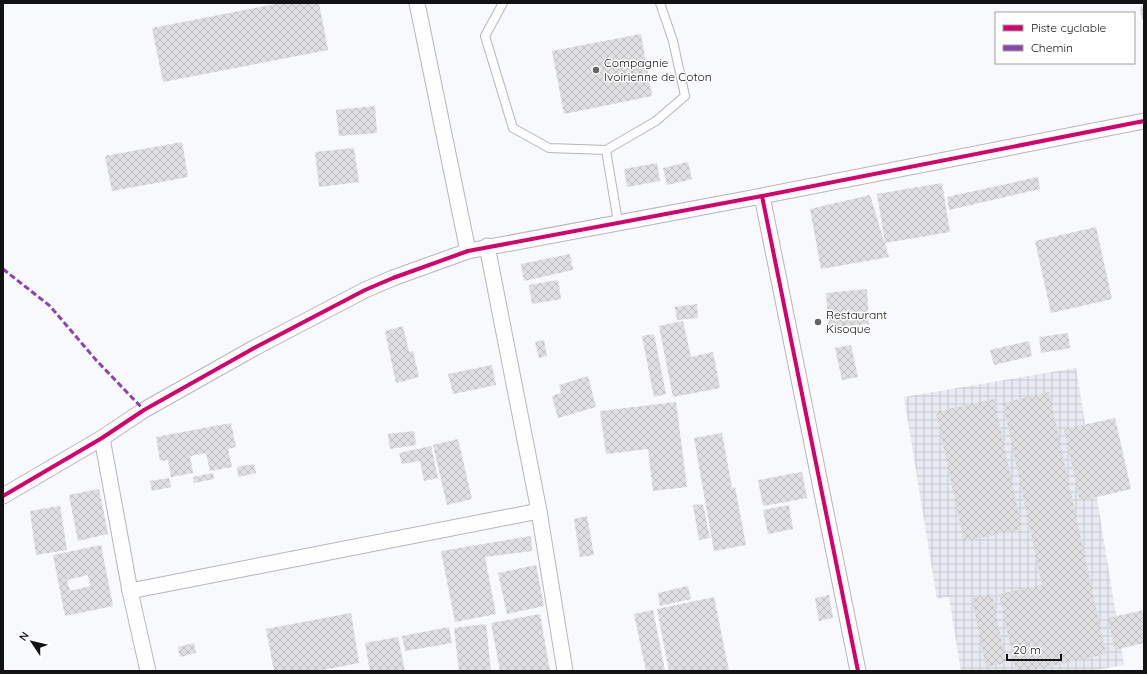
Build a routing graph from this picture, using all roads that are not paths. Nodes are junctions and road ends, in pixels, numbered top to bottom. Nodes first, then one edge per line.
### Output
1 (417, 3) edge
2 (502, 3) edge
3 (660, 3) edge
4 (1144, 121) edge
5 (606, 150) junction
6 (762, 196) junction
7 (618, 222) junction
8 (487, 246) junction
9 (468, 251) junction
10 (102, 438) junction
11 (3, 496) edge
12 (539, 511) junction
13 (130, 591) junction
14 (148, 671) edge
15 (565, 671) edge
16 (858, 671) edge

1 - 9 street
2 - 5 lane
3 - 5 lane
4 - 6 street
5 - 7 lane
6 - 7 street
6 - 16 street
7 - 8 street
8 - 9 street
8 - 12 street
9 - 10 street
10 - 11 street
10 - 13 street
12 - 13 street
12 - 15 street
13 - 14 street

